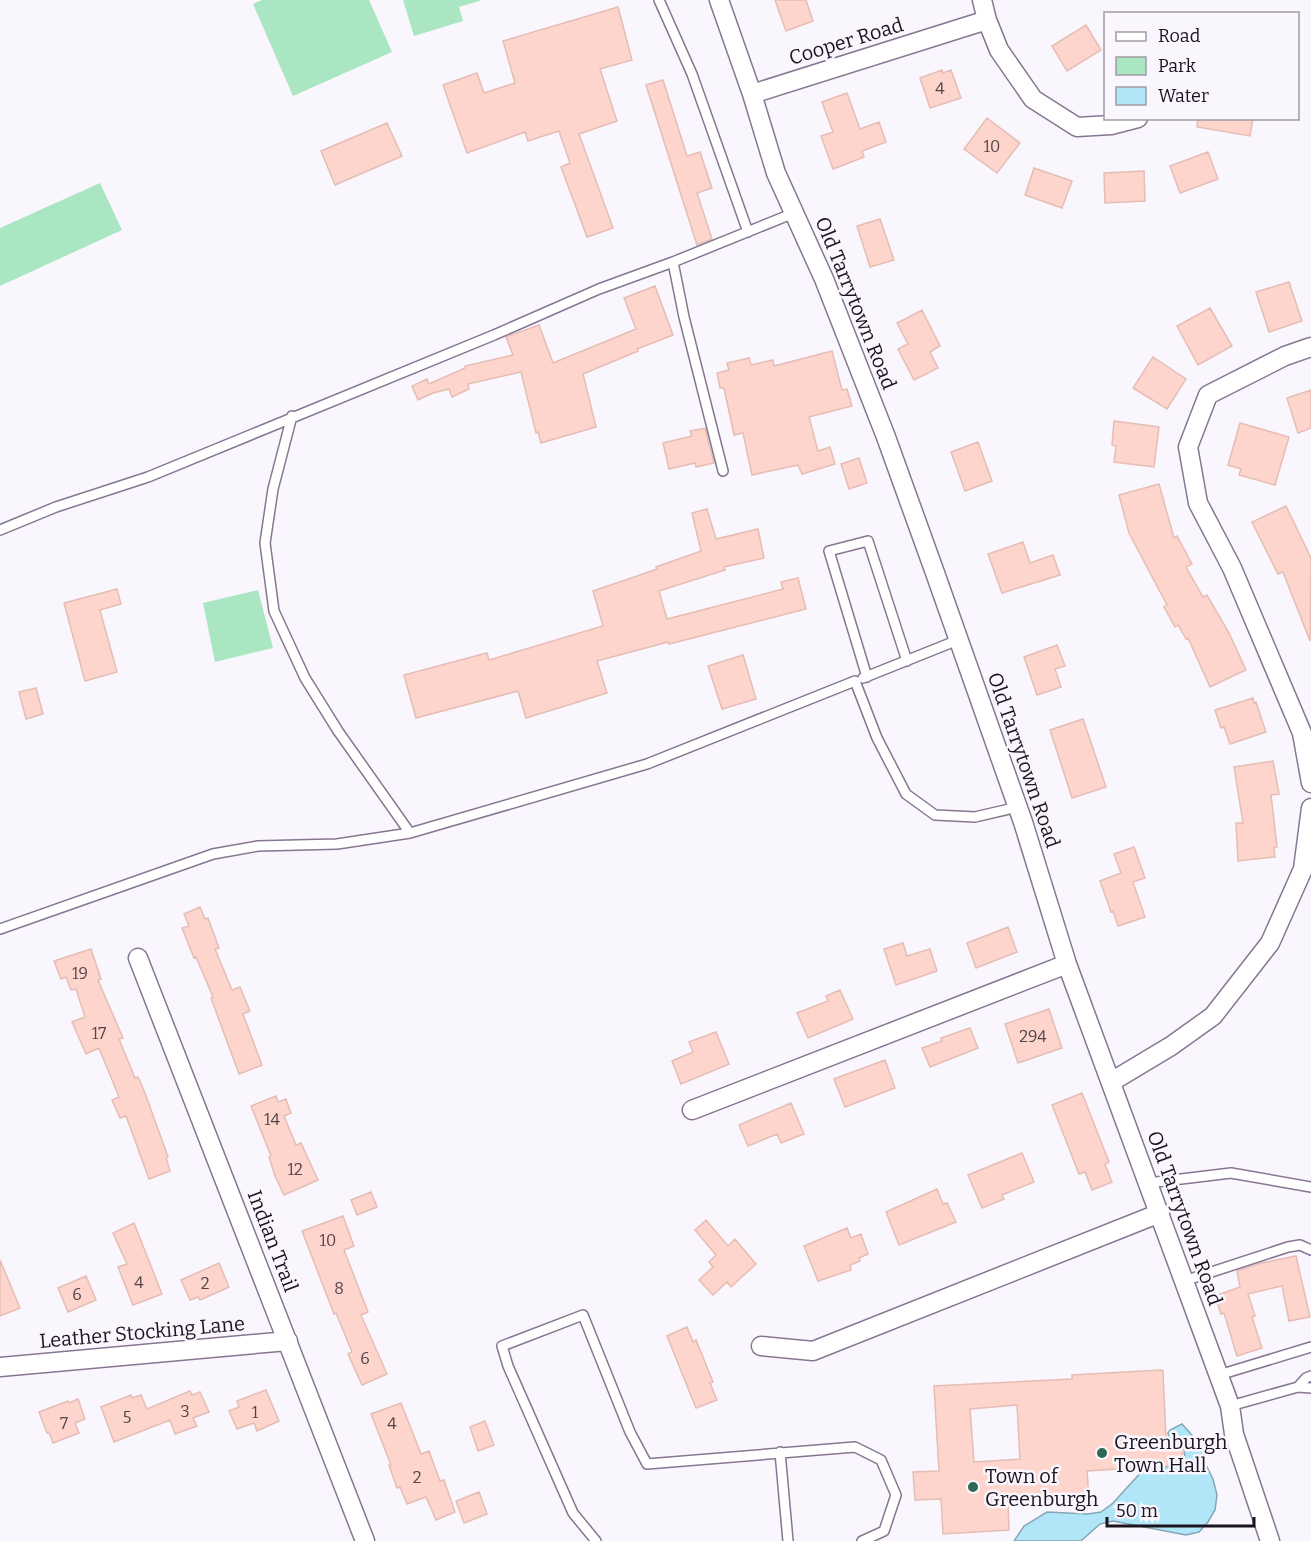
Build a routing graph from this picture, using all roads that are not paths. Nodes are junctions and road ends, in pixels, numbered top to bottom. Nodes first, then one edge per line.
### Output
1 (659, 0) edge
2 (719, 0) edge
3 (982, 0) edge
4 (987, 20) junction
5 (752, 94) junction
6 (1130, 120) edge
7 (794, 213) junction
8 (748, 232) junction
9 (673, 262) junction
10 (1311, 347) edge
11 (292, 416) junction
12 (723, 471) dead end
13 (0, 530) edge
14 (958, 640) junction
15 (907, 661) junction
16 (867, 677) junction
17 (855, 681) junction
18 (1311, 783) edge
19 (1018, 807) junction
20 (1311, 808) edge
21 (410, 833) junction
22 (0, 929) edge
23 (138, 958) dead end
24 (1067, 964) junction
25 (1111, 1082) junction
26 (692, 1110) dead end
27 (1148, 1183) junction
28 (1311, 1186) edge
29 (1160, 1213) junction
30 (1311, 1250) edge
31 (1184, 1281) junction
32 (288, 1341) junction
33 (761, 1346) dead end
34 (1311, 1347) edge
35 (0, 1367) edge
36 (1219, 1375) junction
37 (1311, 1376) edge
38 (1298, 1387) junction
39 (1311, 1388) edge
40 (1230, 1406) junction
41 (780, 1452) junction
42 (365, 1541) edge
43 (596, 1541) edge
44 (788, 1541) edge
45 (862, 1541) edge
46 (1270, 1541) edge

1 - 8 lane
2 - 5 street, Old Tarrytown Road
3 - 4 street
4 - 5 street, Cooper Road
4 - 6 street
5 - 7 street, Old Tarrytown Road
7 - 8 lane
7 - 14 street, Old Tarrytown Road
8 - 9 lane
9 - 11 lane
9 - 12 lane
10 - 18 street
11 - 13 lane
11 - 21 lane
14 - 15 lane
14 - 19 street, Old Tarrytown Road
15 - 16 lane
15 - 16 lane
16 - 17 lane
17 - 19 lane
17 - 21 lane
19 - 24 street, Old Tarrytown Road
20 - 25 street
21 - 22 lane
23 - 32 street, Indian Trail
24 - 25 street, Old Tarrytown Road
24 - 26 street
25 - 27 street, Old Tarrytown Road
27 - 28 lane
27 - 29 street, Old Tarrytown Road
29 - 31 street, Old Tarrytown Road
29 - 33 street
30 - 31 lane
31 - 36 street, Old Tarrytown Road
32 - 35 street, Leather Stocking Lane
32 - 42 street, Indian Trail
34 - 36 lane
36 - 40 street, Old Tarrytown Road
37 - 38 lane
38 - 39 lane
38 - 40 lane
40 - 46 street, Old Tarrytown Road
41 - 43 lane
41 - 44 lane
41 - 45 lane

